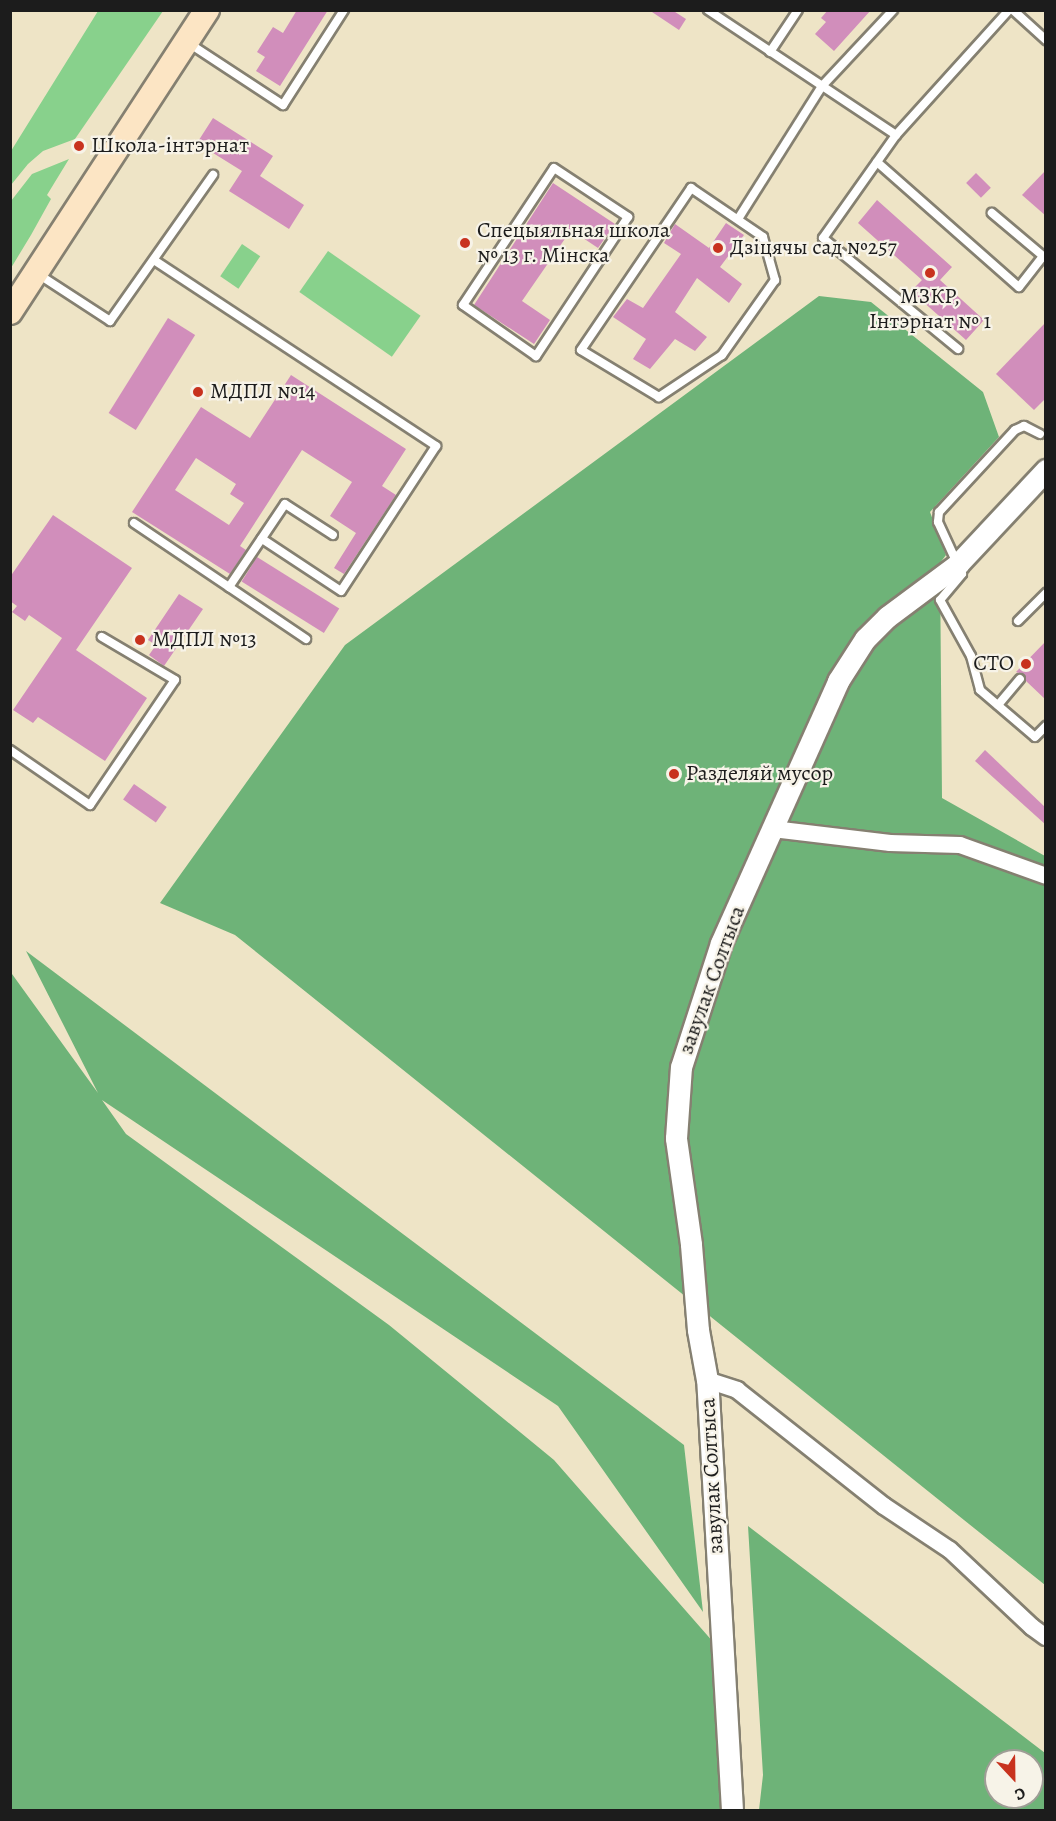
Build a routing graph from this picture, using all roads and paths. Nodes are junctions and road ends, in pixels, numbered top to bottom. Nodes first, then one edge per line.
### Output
1 (207, 10) edge
2 (344, 10) edge
3 (708, 10) edge
4 (798, 10) edge
5 (893, 10) edge
6 (1011, 10) edge
7 (1046, 40) edge
8 (186, 42) junction
9 (770, 52) junction
10 (822, 86) junction
11 (896, 135) junction
12 (877, 162) junction
13 (554, 168) joint
14 (213, 175) dead end
15 (992, 213) dead end
16 (738, 219) junction
17 (154, 260) junction
18 (38, 273) junction
19 (10, 312) edge
20 (958, 349) dead end
21 (1040, 434) dead end
22 (1046, 470) edge
23 (134, 523) dead end
24 (333, 535) dead end
25 (262, 539) junction
26 (958, 564) junction
27 (229, 587) junction
28 (1046, 593) edge
29 (1018, 621) dead end
30 (102, 637) dead end
31 (306, 639) dead end
32 (1020, 679) dead end
33 (998, 705) junction
34 (1046, 726) edge
35 (10, 750) edge
36 (773, 829) junction
37 (1046, 876) edge
38 (707, 1380) junction
39 (1046, 1636) edge
40 (732, 1810) edge

1 - 8 main road
2 - 8 lane
3 - 9 lane
4 - 9 lane
5 - 10 lane
6 - 7 lane
6 - 11 lane
8 - 18 main road
9 - 10 lane
10 - 11 lane
10 - 16 lane
11 - 12 lane
12 - 15 lane
12 - 20 lane
13 - 13 lane
14 - 17 lane
16 - 16 lane
17 - 18 lane
17 - 25 lane
18 - 19 main road
21 - 26 lane
22 - 26 street, завулак Солтыса
23 - 27 lane
24 - 25 lane
25 - 27 lane
26 - 33 lane
26 - 36 street, завулак Солтыса
27 - 31 lane
28 - 29 lane
30 - 35 lane
32 - 33 lane
33 - 34 lane
36 - 37 street
36 - 38 street, завулак Солтыса
38 - 39 street
38 - 40 street, завулак Солтыса

